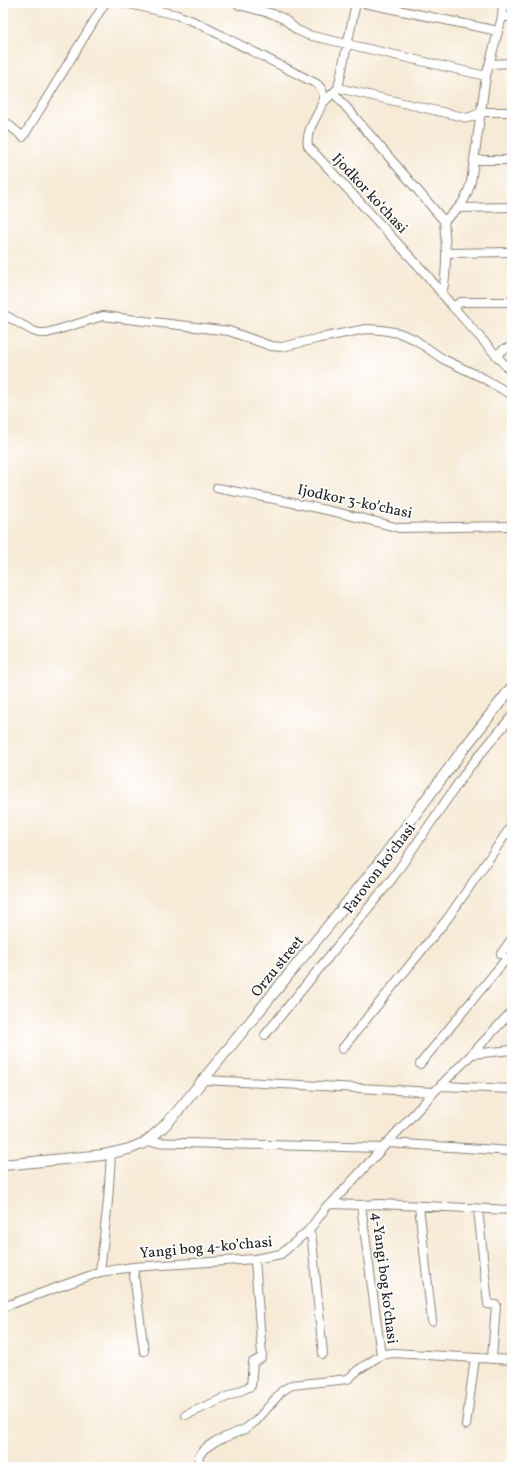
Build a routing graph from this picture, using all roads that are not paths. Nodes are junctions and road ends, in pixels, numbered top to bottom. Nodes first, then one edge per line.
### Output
1 (105, 3) edge
2 (126, 3) edge
3 (239, 3) edge
4 (356, 3) edge
5 (364, 3) edge
6 (503, 3) edge
7 (502, 17) junction
8 (512, 17) edge
9 (498, 31) junction
10 (347, 44) junction
11 (512, 63) edge
12 (490, 64) junction
13 (486, 76) junction
14 (336, 91) junction
15 (323, 103) junction
16 (482, 112) junction
17 (512, 112) edge
18 (3, 120) edge
19 (474, 160) junction
20 (512, 160) edge
21 (512, 207) edge
22 (460, 208) junction
23 (444, 221) junction
24 (512, 252) edge
25 (446, 253) junction
26 (442, 294) junction
27 (512, 302) edge
28 (453, 307) junction
29 (3, 314) edge
30 (512, 348) edge
31 (496, 355) junction
32 (512, 373) edge
33 (512, 395) edge
34 (217, 488) dead end
35 (512, 526) edge
36 (512, 687) edge
37 (512, 716) edge
38 (512, 825) edge
39 (512, 938) edge
40 (512, 1011) edge
41 (265, 1035) dead end
42 (342, 1049) dead end
43 (512, 1050) edge
44 (472, 1054) junction
45 (420, 1064) dead end
46 (204, 1080) junction
47 (441, 1086) junction
48 (512, 1089) edge
49 (434, 1092) junction
50 (146, 1142) junction
51 (385, 1146) junction
52 (512, 1151) edge
53 (111, 1154) junction
54 (3, 1165) edge
55 (331, 1204) junction
56 (361, 1206) junction
57 (419, 1206) junction
58 (478, 1209) junction
59 (512, 1210) edge
60 (309, 1230) junction
61 (255, 1258) junction
62 (133, 1267) junction
63 (100, 1272) junction
64 (3, 1307) edge
65 (432, 1321) dead end
66 (144, 1351) dead end
67 (323, 1354) dead end
68 (381, 1355) junction
69 (475, 1358) junction
70 (492, 1358) junction
71 (512, 1360) edge
72 (186, 1415) dead end
73 (466, 1426) dead end
74 (198, 1467) edge

1 - 18 street
2 - 15 street
3 - 10 street
4 - 10 street
5 - 9 street
6 - 7 street
7 - 8 street
7 - 9 street
9 - 12 street
10 - 13 street
10 - 14 street
11 - 12 street
12 - 13 street
13 - 16 street
14 - 15 street, Ijodkor koʻchasi
14 - 16 street
14 - 23 street
15 - 26 street, Ijodkor koʻchasi
16 - 17 street
16 - 19 street
19 - 20 street
19 - 22 street
21 - 22 street
22 - 23 street
23 - 25 street
24 - 25 street
25 - 26 street
26 - 28 street, Ijodkor koʻchasi
27 - 28 street
28 - 31 street, Ijodkor koʻchasi
29 - 33 street
30 - 31 street
31 - 32 street, Ijodkor koʻchasi
34 - 35 street, Ijodkor 3-koʼchasi
36 - 46 main road, Orzu street
37 - 41 street, Farovon koʻchasi
38 - 42 street
39 - 45 street
40 - 44 street, Yangi bog 4-koʼchasi
43 - 44 street
44 - 47 street, Yangi bog 4-koʼchasi
46 - 49 street
46 - 50 main road, Orzu street
47 - 48 street
47 - 49 street, Yangi bog 4-koʼchasi
49 - 51 street, Yangi bog 4-koʼchasi
50 - 51 street
50 - 53 main road, Orzu street
51 - 52 street
51 - 55 street, Yangi bog 4-koʼchasi
53 - 54 main road, Orzu street
53 - 63 street
55 - 56 street, 4-Yangi bog koʼchasi
55 - 60 street, Yangi bog 4-koʼchasi
56 - 57 street, 4-Yangi bog koʼchasi
56 - 68 street, 4-Yangi bog koʼchasi
57 - 58 street, 4-Yangi bog koʼchasi
57 - 65 street
58 - 59 street, 4-Yangi bog koʼchasi
58 - 70 street
60 - 61 street, Yangi bog 4-koʼchasi
60 - 67 street
61 - 62 street, Yangi bog 4-koʼchasi
61 - 72 street
62 - 63 street, Yangi bog 4-koʼchasi
62 - 66 street
63 - 64 street, Yangi bog 4-koʼchasi
68 - 69 street
68 - 74 street
69 - 70 street
69 - 73 street
70 - 71 street

